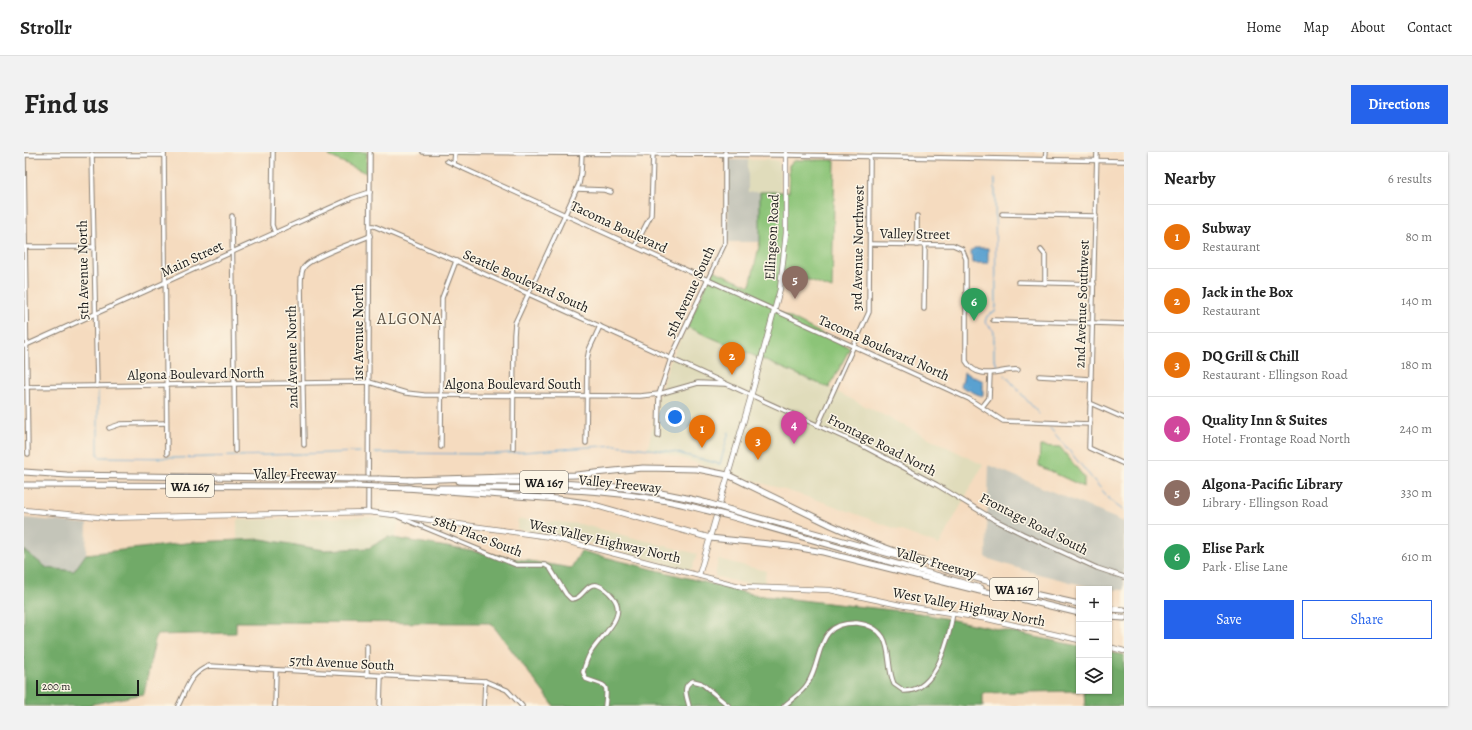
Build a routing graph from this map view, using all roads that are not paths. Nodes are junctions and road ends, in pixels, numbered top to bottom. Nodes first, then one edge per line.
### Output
1 (273, 152) edge
2 (370, 152) edge
3 (423, 152) edge
4 (457, 152) edge
5 (517, 152) edge
6 (1046, 152) edge
7 (1097, 152) edge
8 (164, 153) edge
9 (582, 153) edge
10 (653, 153) edge
11 (725, 153) edge
12 (92, 154) junction
13 (786, 154) edge
14 (24, 155) edge
15 (870, 157) junction
16 (1046, 160) junction
17 (446, 161) dead end
18 (1097, 161) junction
19 (1124, 161) edge
20 (454, 164) junction
21 (577, 189) junction
22 (370, 192) junction
23 (611, 192) dead end
24 (565, 214) junction
25 (1002, 214) dead end
26 (232, 216) dead end
27 (917, 216) dead end
28 (1096, 216) junction
29 (370, 226) junction
30 (275, 233) junction
31 (370, 236) junction
32 (870, 244) junction
33 (917, 245) junction
34 (925, 245) junction
35 (635, 246) junction
36 (24, 247) edge
37 (94, 247) junction
38 (1041, 250) dead end
39 (232, 252) junction
40 (456, 261) junction
41 (708, 281) junction
42 (1018, 282) dead end
43 (1045, 283) junction
44 (164, 284) junction
45 (1094, 284) junction
46 (529, 294) junction
47 (924, 309) dead end
48 (775, 311) junction
49 (95, 314) junction
50 (993, 320) dead end
51 (1093, 323) junction
52 (1124, 324) edge
53 (600, 326) junction
54 (25, 345) edge
55 (854, 346) junction
56 (672, 358) junction
57 (1018, 370) dead end
58 (990, 374) junction
59 (1039, 376) dead end
60 (1091, 379) junction
61 (369, 382) junction
62 (304, 383) junction
63 (234, 384) junction
64 (728, 384) junction
65 (166, 385) junction
66 (97, 386) junction
67 (25, 387) edge
68 (659, 394) junction
69 (441, 395) junction
70 (752, 395) junction
71 (514, 396) junction
72 (586, 396) junction
73 (1090, 403) junction
74 (982, 407) junction
75 (1124, 418) edge
76 (166, 422) junction
77 (1090, 424) junction
78 (818, 425) junction
79 (110, 428) dead end
80 (658, 436) dead end
81 (586, 443) dead end
82 (304, 446) dead end
83 (441, 447) dead end
84 (513, 448) dead end
85 (235, 451) dead end
86 (28, 454) dead end
87 (167, 454) dead end
88 (1124, 464) edge
89 (24, 472) edge
90 (728, 475) junction
91 (409, 480) junction
92 (24, 485) edge
93 (937, 485) joint
94 (406, 488) junction
95 (24, 510) edge
96 (368, 512) junction
97 (394, 515) junction
98 (710, 538) junction
99 (950, 571) junction
100 (699, 575) junction
101 (1124, 576) edge
102 (1004, 595) junction
103 (1076, 603) edge
104 (1112, 609) edge
105 (1124, 610) edge
106 (1076, 612) edge
107 (953, 613) junction
108 (1112, 617) edge
109 (1124, 618) edge
110 (1076, 639) edge
111 (367, 646) dead end
112 (1112, 648) edge
113 (1124, 651) edge
114 (276, 670) junction
115 (367, 675) junction
116 (380, 676) junction
117 (485, 681) junction
118 (178, 706) edge
119 (275, 706) edge
120 (380, 706) edge
121 (484, 706) edge
122 (522, 706) edge
123 (605, 706) edge
124 (689, 706) edge
125 (729, 706) edge
126 (784, 706) edge

1 - 30 street
2 - 22 street, 1st Avenue North
3 - 4 street
4 - 5 street
4 - 20 street
5 - 9 street
6 - 16 street
7 - 18 street, 2nd Avenue Southwest
8 - 12 street
8 - 44 street
9 - 10 street
9 - 21 street
10 - 11 street
10 - 35 street
11 - 13 street
11 - 41 street, 5th Avenue South
12 - 14 street
12 - 37 street, 5th Avenue North
13 - 15 street
13 - 48 main road, Ellingson Road
14 - 36 street
15 - 16 street
15 - 32 street, 3rd Avenue Northwest
16 - 18 street
17 - 20 street, Tacoma Boulevard
18 - 19 street
18 - 28 street, 2nd Avenue Southwest
20 - 24 street, Tacoma Boulevard
21 - 23 street
21 - 24 street
22 - 29 street, 1st Avenue North
22 - 30 street, Main Street
24 - 35 street, Tacoma Boulevard
24 - 46 street
25 - 28 street
26 - 39 street
27 - 33 street
28 - 45 street, 2nd Avenue Southwest
29 - 31 street, 1st Avenue North
29 - 40 street, Seattle Boulevard South
30 - 39 street, Main Street
31 - 61 street, 1st Avenue North
31 - 62 street, 2nd Avenue North
32 - 33 street, Valley Street
32 - 55 street, 3rd Avenue Northwest
33 - 34 street, Valley Street
34 - 47 street
34 - 58 street, Valley Street
35 - 41 street, Tacoma Boulevard
36 - 37 street
36 - 54 street
37 - 49 street, 5th Avenue North
38 - 43 street
39 - 44 street, Main Street
39 - 63 street
40 - 46 street, Seattle Boulevard South
40 - 69 street
41 - 48 street, Tacoma Boulevard
41 - 56 street, 5th Avenue South
42 - 43 street
43 - 45 street
44 - 49 street, Main Street
44 - 65 street
45 - 51 street, 2nd Avenue Southwest
46 - 53 street, Seattle Boulevard South
46 - 71 street
48 - 55 street, Tacoma Boulevard North
48 - 70 main road, Ellingson Road
49 - 54 street, Main Street
49 - 66 street, 5th Avenue North
50 - 51 street
51 - 52 street
51 - 60 street, 2nd Avenue Southwest
53 - 56 street, Seattle Boulevard South
53 - 72 street
54 - 67 street
55 - 74 street, Tacoma Boulevard North
55 - 78 street, 3rd Avenue Northwest
56 - 64 street, Seattle Boulevard South
56 - 68 street, 5th Avenue South
57 - 58 street
58 - 74 street
59 - 60 street
60 - 73 street, 2nd Avenue Southwest
61 - 62 street, Algona Boulevard North
61 - 69 street, Algona Boulevard South
61 - 96 street, 1st Avenue North
62 - 63 street, Algona Boulevard North
62 - 82 street, 2nd Avenue North
63 - 65 street, Algona Boulevard North
63 - 85 street
64 - 68 street, Algona Boulevard South
64 - 70 street, Frontage Road North
65 - 66 street, Algona Boulevard North
65 - 76 street
66 - 67 street, Algona Boulevard North
67 - 86 street
68 - 72 street, Algona Boulevard South
68 - 80 street, 5th Avenue South
69 - 71 street, Algona Boulevard South
69 - 83 street
70 - 78 street, Frontage Road North
70 - 90 main road, Ellingson Road
71 - 72 street, Algona Boulevard South
71 - 84 street
72 - 81 street
73 - 75 street
73 - 77 street, 2nd Avenue Southwest
74 - 77 street, Tacoma Boulevard North
76 - 79 street
76 - 87 street
77 - 88 street, 2nd Avenue Southwest
78 - 93 street, Frontage Road North
89 - 91 highway, Valley Freeway / WA 167, bridge
90 - 91 highway
90 - 98 main road, Ellingson Road
90 - 99 highway
91 - 99 highway, Valley Freeway / WA 167, bridge
92 - 94 highway, Valley Freeway / WA 167, bridge
93 - 101 street, Frontage Road South
94 - 98 highway
94 - 102 highway, Valley Freeway / WA 167, bridge
95 - 96 main road, West Valley Highway North
96 - 97 main road, West Valley Highway North
97 - 100 main road, West Valley Highway North
97 - 123 street, 58th Place South
98 - 100 main road, Ellingson Road
98 - 102 highway
99 - 103 highway, Valley Freeway / WA 167
100 - 107 main road, West Valley Highway North
102 - 106 highway, Valley Freeway / WA 167
104 - 105 highway
107 - 110 main road, West Valley Highway North
107 - 126 street
108 - 109 highway
111 - 115 street
112 - 113 main road
114 - 115 street, 57th Avenue South
114 - 118 street, 57th Avenue South
114 - 119 street
115 - 116 street, 57th Avenue South
116 - 117 street, 57th Avenue South
116 - 120 street
117 - 121 street
117 - 122 street, 57th Avenue South
124 - 125 street

